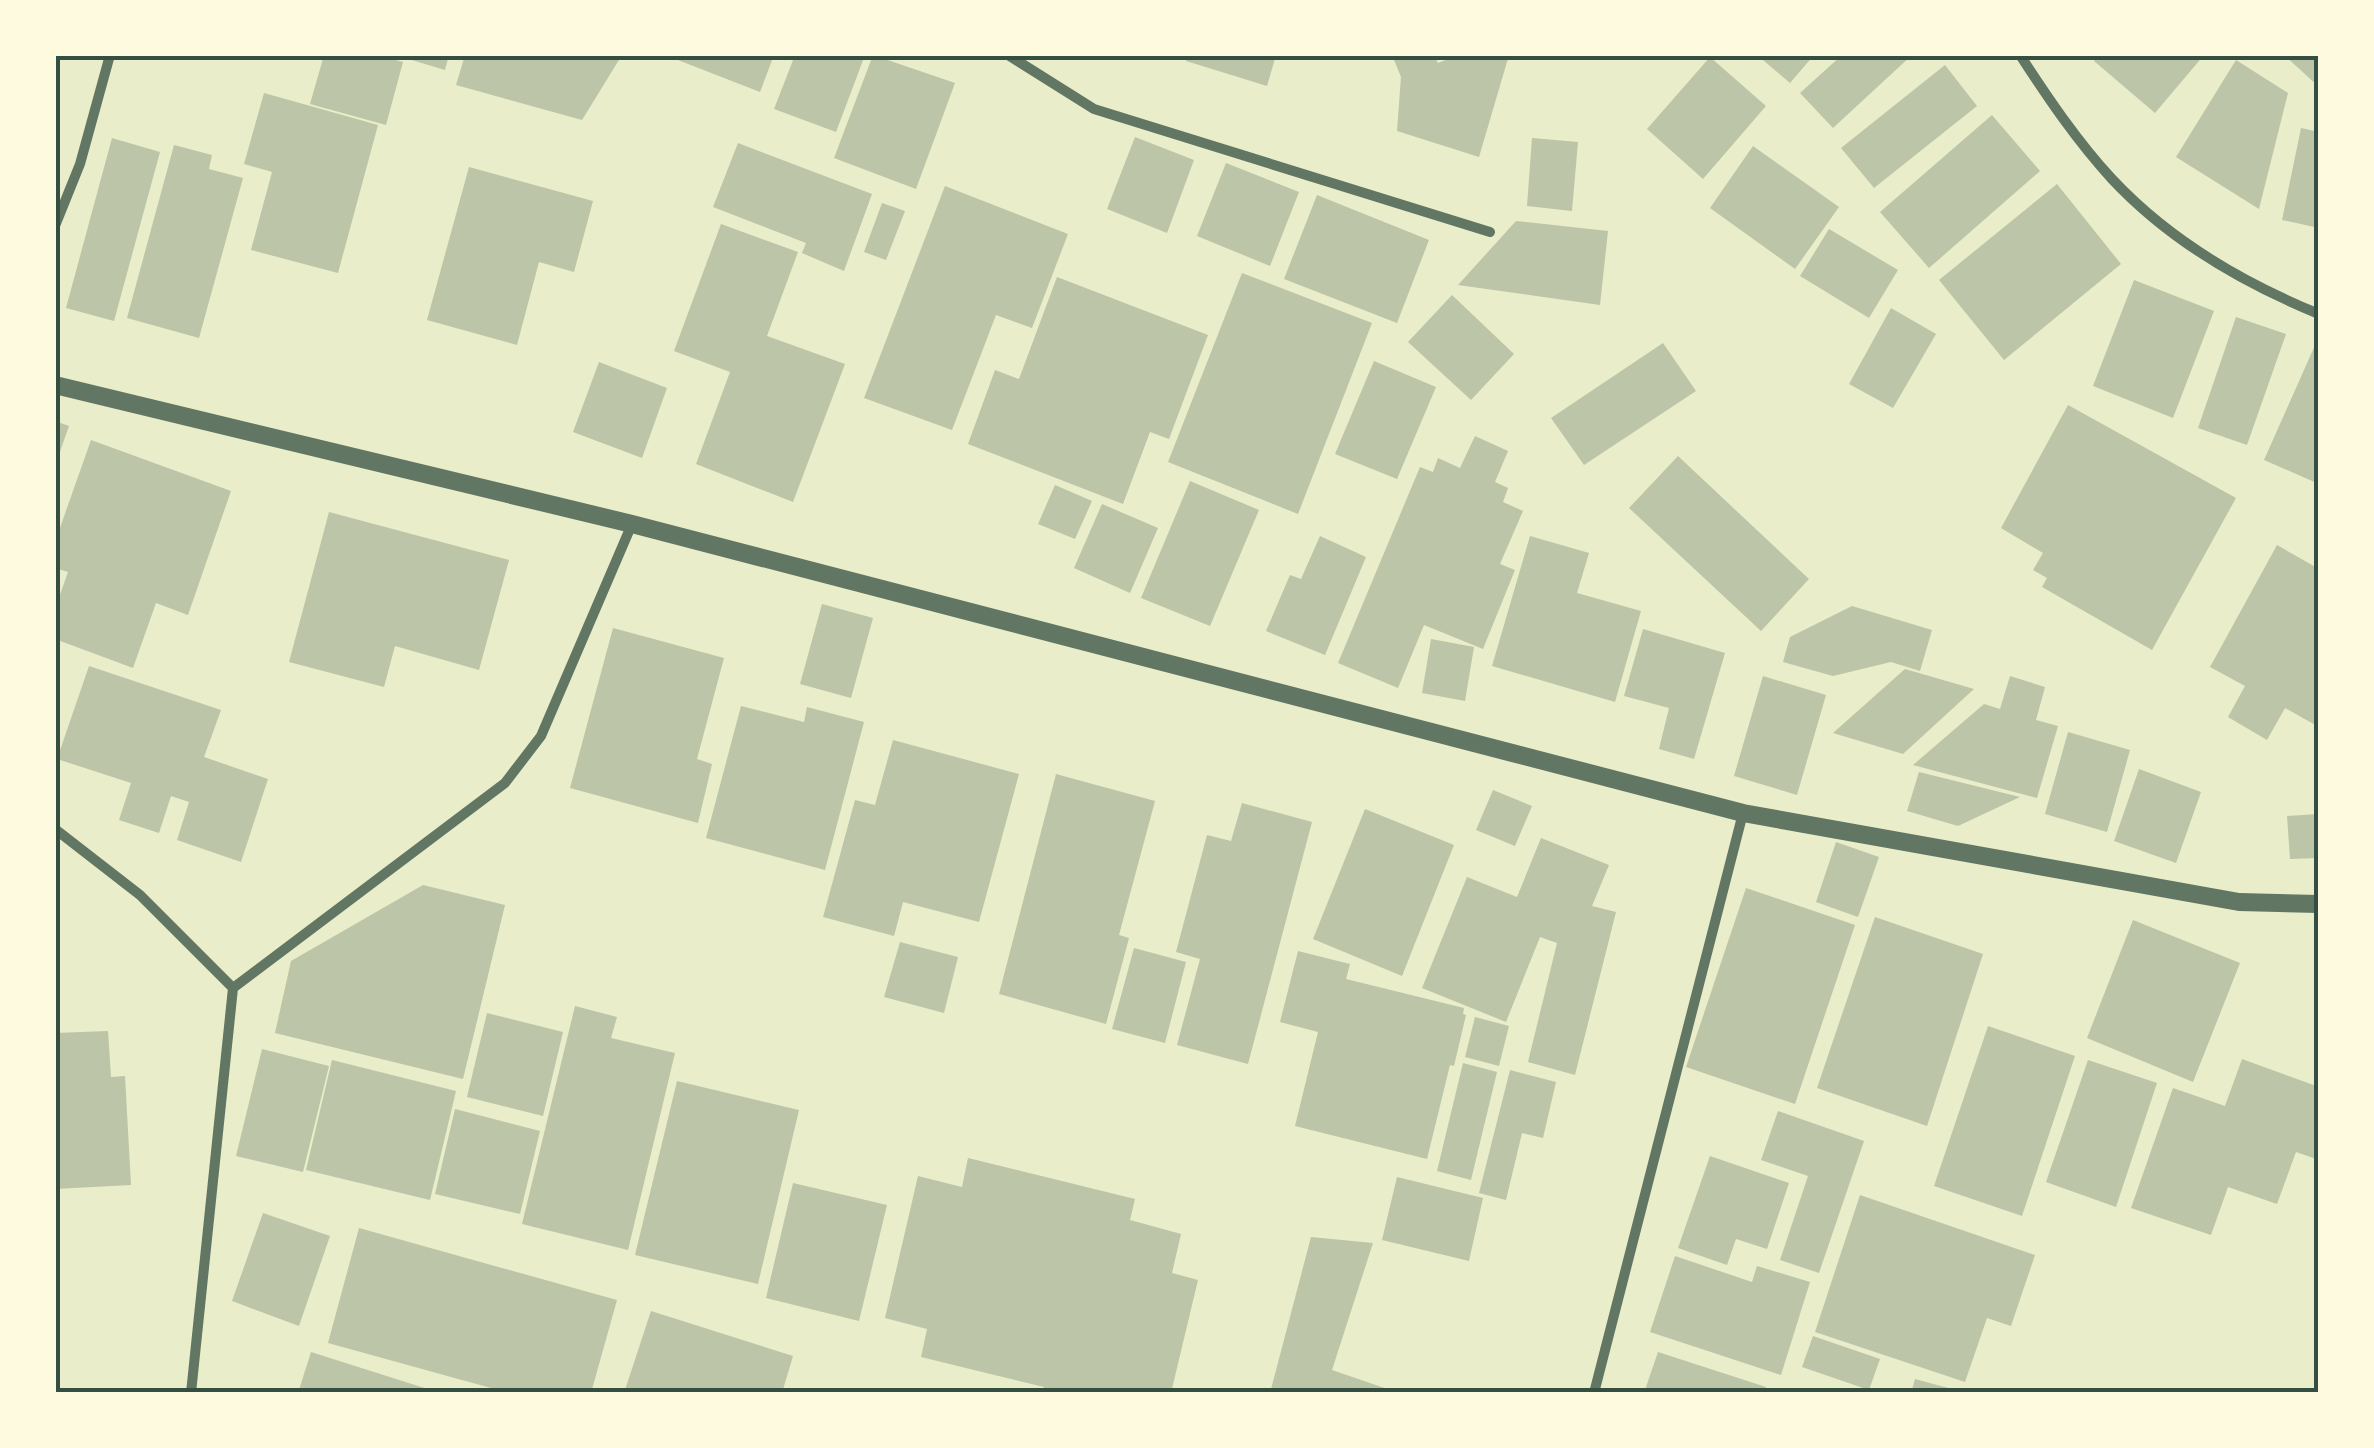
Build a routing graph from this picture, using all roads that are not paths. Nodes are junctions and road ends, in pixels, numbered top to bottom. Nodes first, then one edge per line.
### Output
1 (110, 55) edge
2 (1008, 55) edge
3 (2020, 55) edge
4 (55, 226) edge
5 (1490, 232) dead end
6 (2319, 314) edge
7 (55, 385) edge
8 (632, 524) junction
9 (1743, 813) junction
10 (55, 829) edge
11 (2319, 904) edge
12 (233, 988) junction
13 (192, 1393) edge
14 (1594, 1393) edge

1 - 4 street
2 - 5 street
3 - 6 street
7 - 8 street
8 - 9 street
8 - 12 street
9 - 11 street
9 - 14 street
10 - 12 street
12 - 13 street

